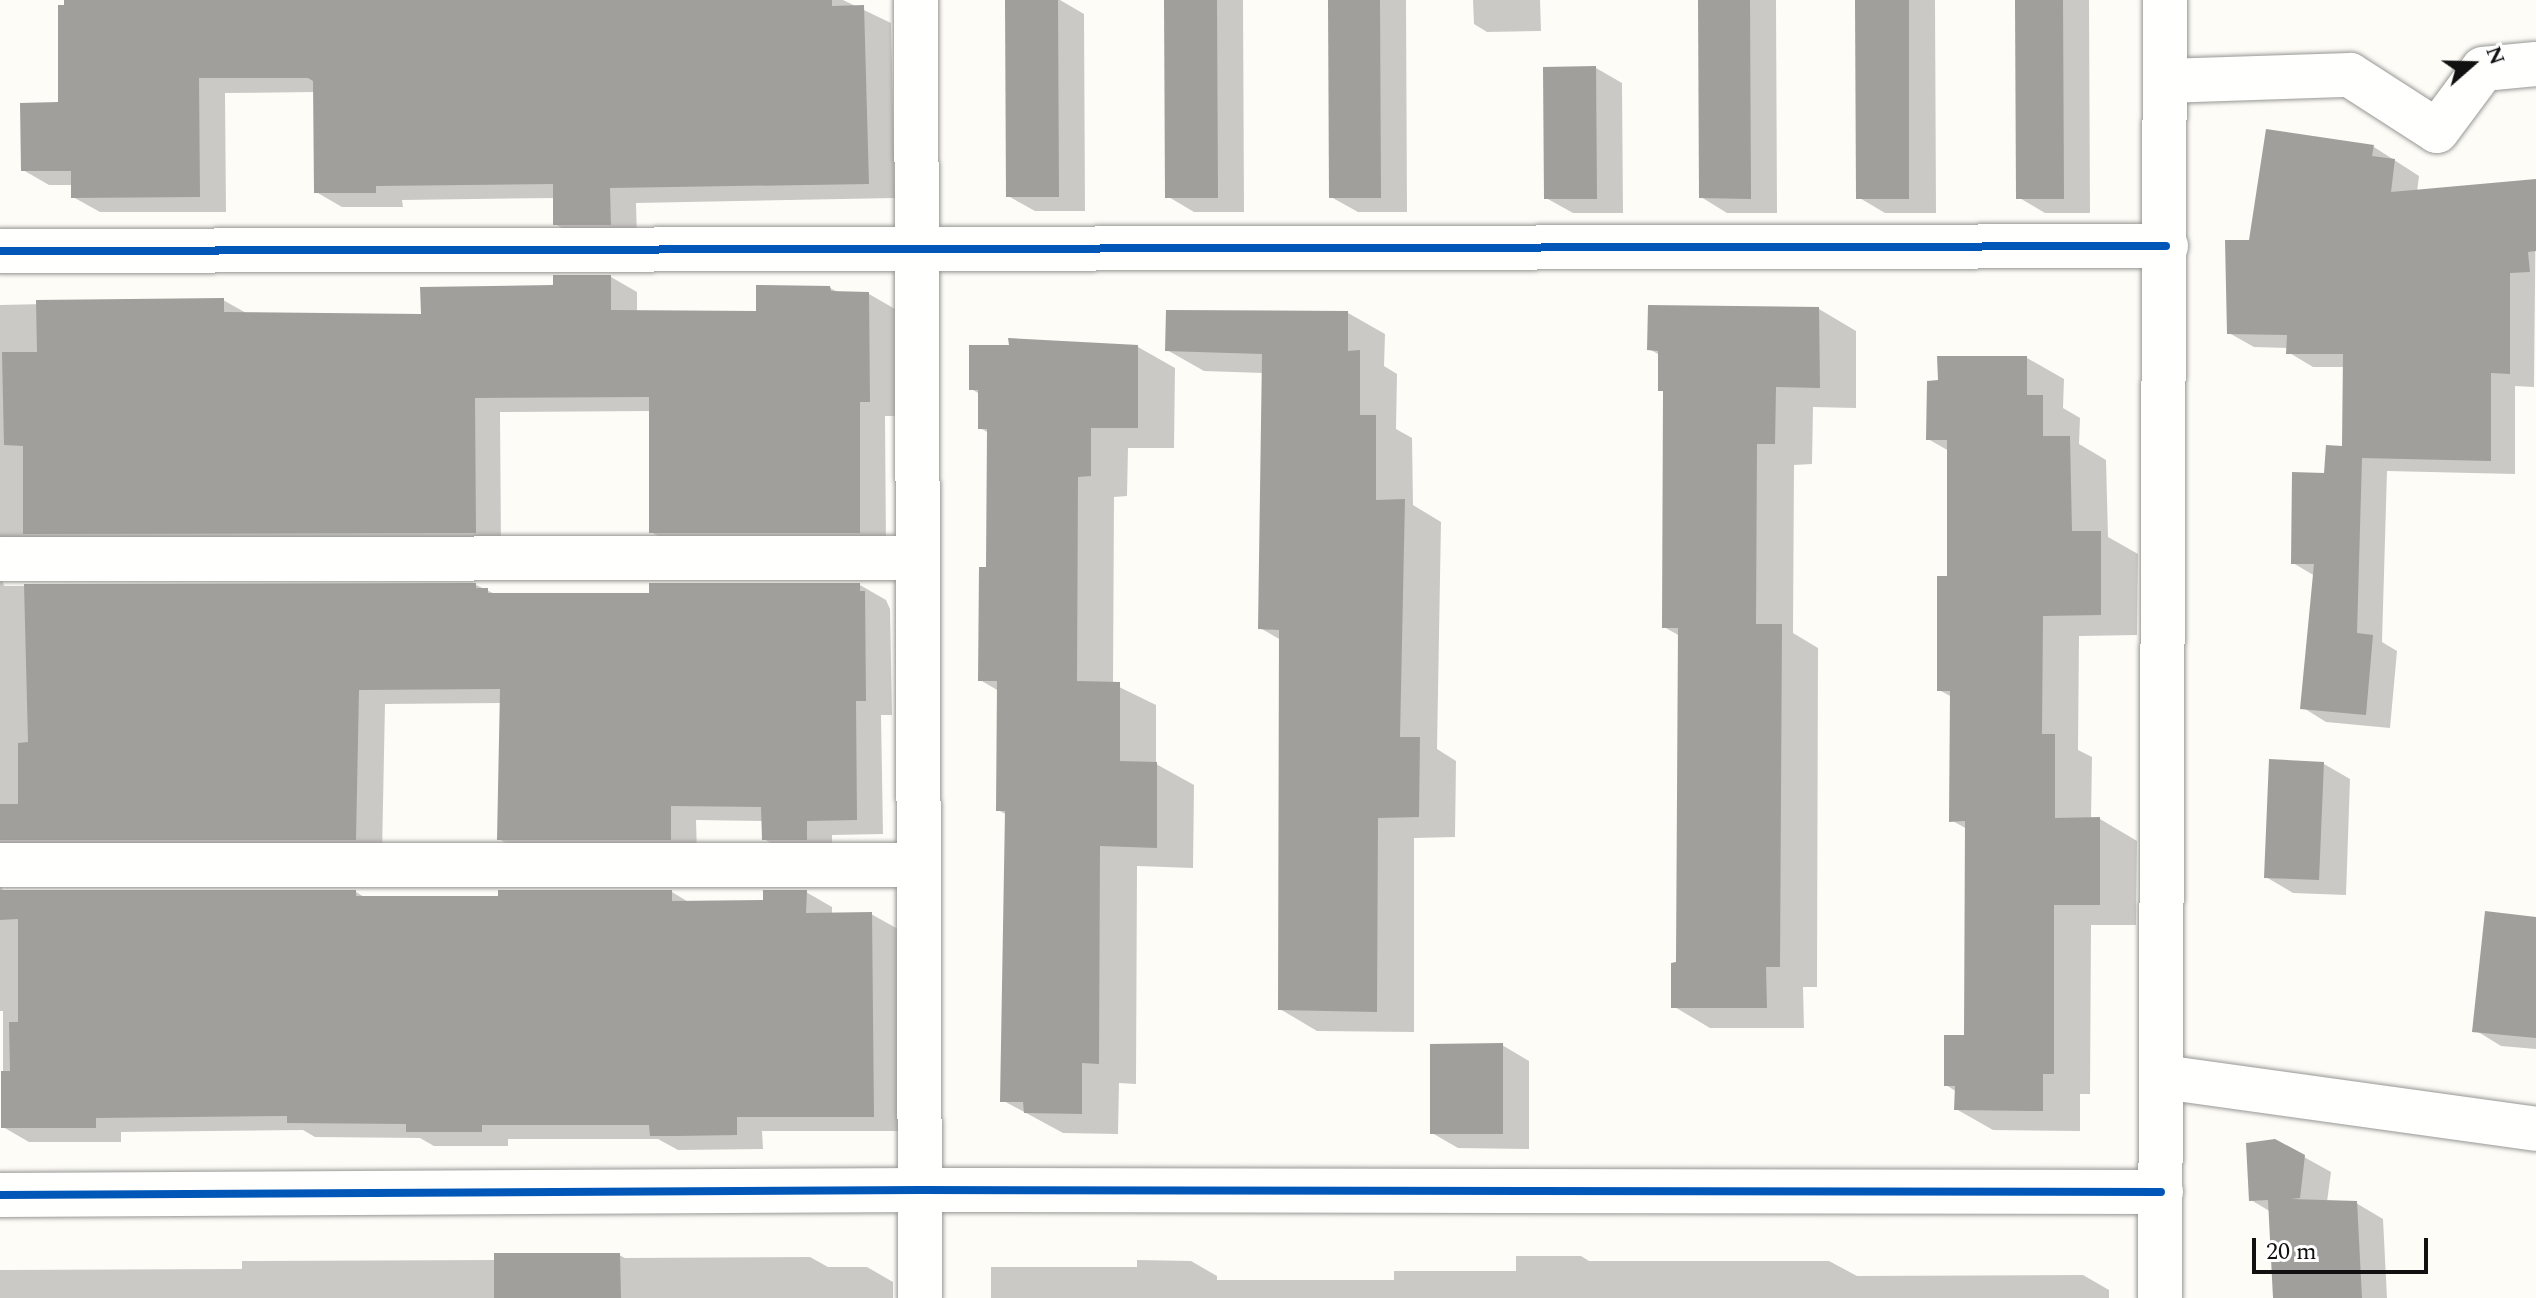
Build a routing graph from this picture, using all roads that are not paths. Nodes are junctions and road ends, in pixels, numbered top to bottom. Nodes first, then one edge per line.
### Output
1 (916, 0) edge
2 (2165, 0) edge
3 (2536, 64) edge
4 (2165, 81) junction
5 (2166, 246) junction
6 (917, 249) junction
7 (0, 251) edge
8 (918, 558) junction
9 (0, 559) edge
10 (0, 865) edge
11 (918, 865) junction
12 (2163, 1077) junction
13 (2536, 1129) edge
14 (920, 1190) junction
15 (2161, 1192) junction
16 (0, 1195) edge
17 (920, 1298) edge
18 (2160, 1298) edge

1 - 6 street
2 - 4 street
3 - 4 street
4 - 5 street
5 - 6 street
5 - 12 street
6 - 7 street
6 - 8 street
8 - 9 street
8 - 11 street
10 - 11 street
11 - 14 street
12 - 13 street
12 - 15 street
14 - 15 street
14 - 16 street
14 - 17 street
15 - 18 street

